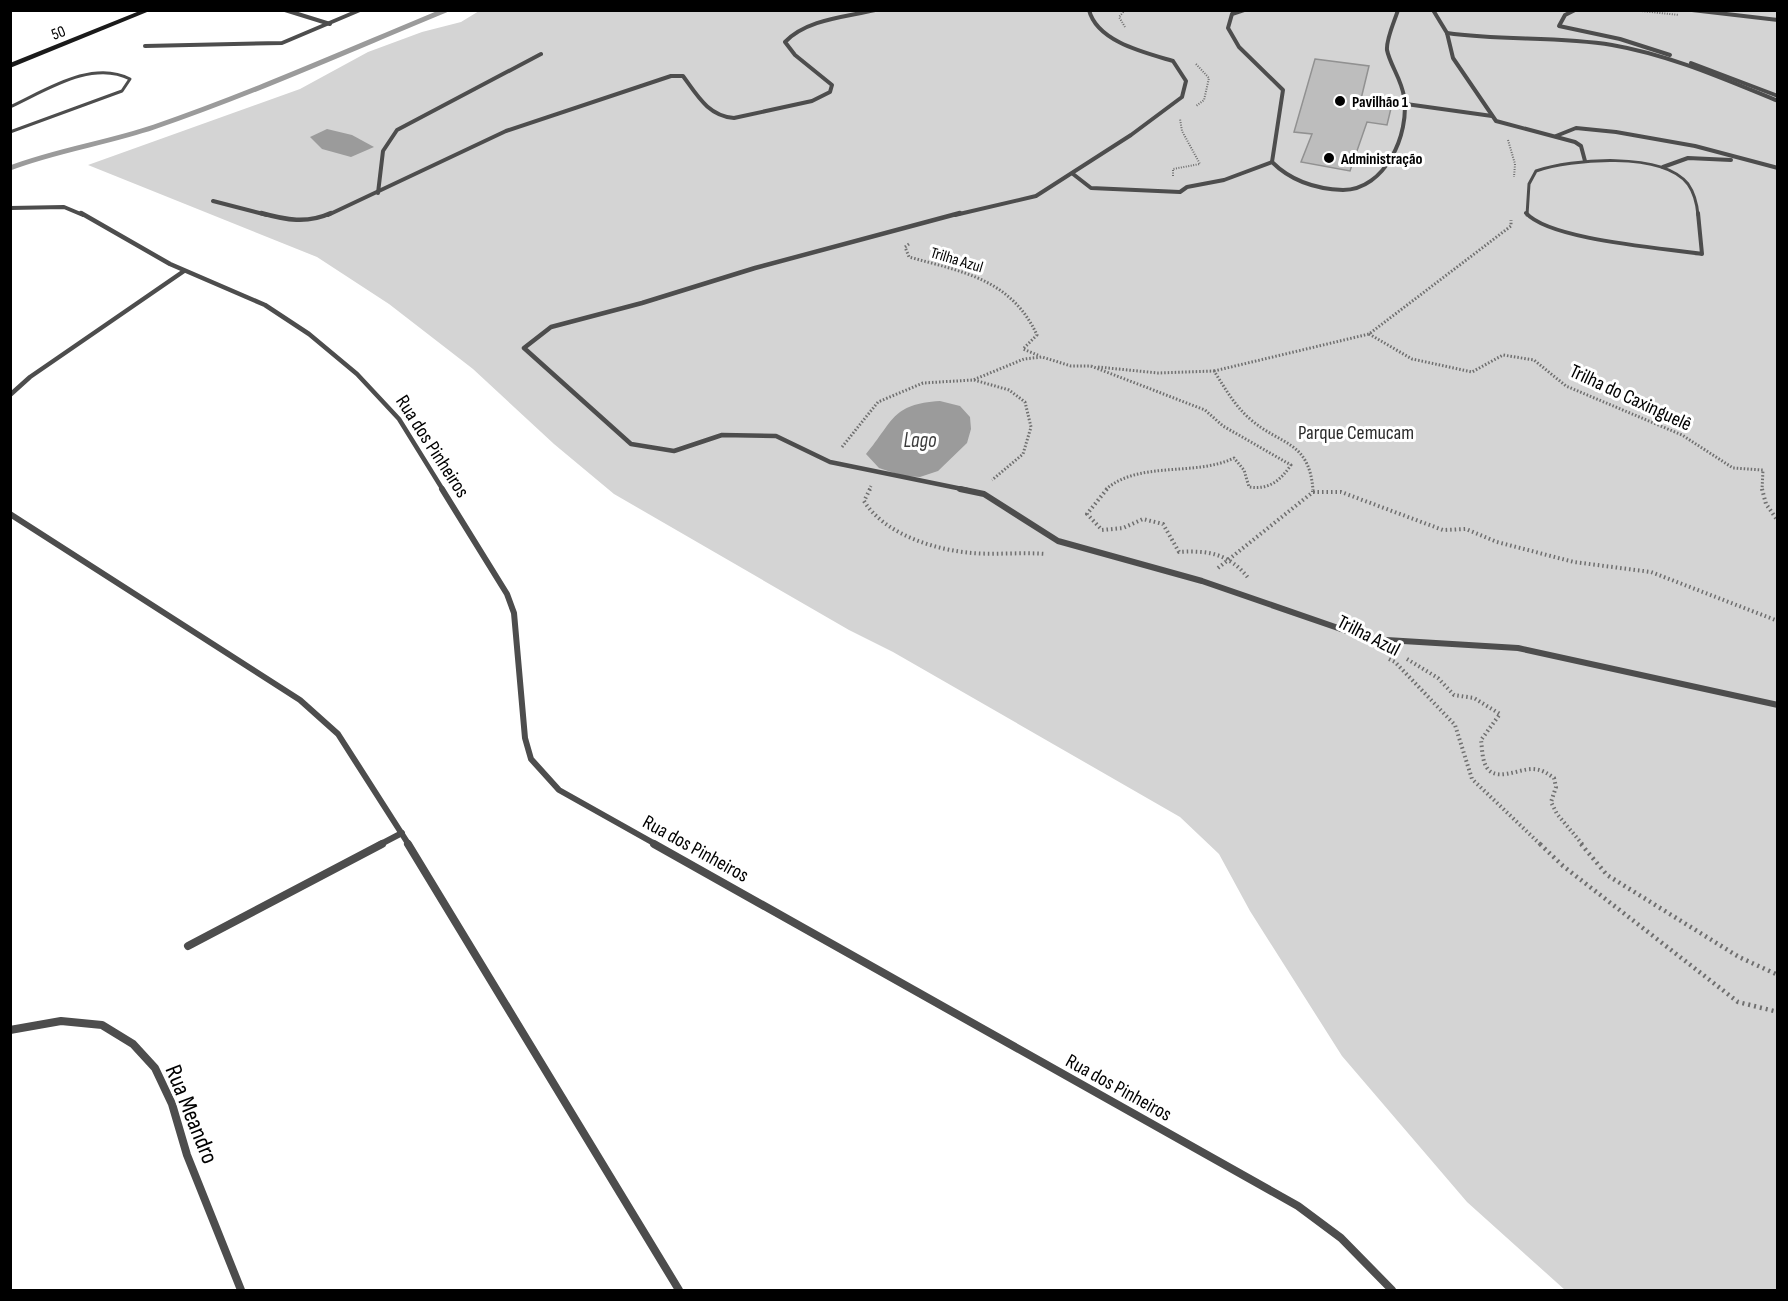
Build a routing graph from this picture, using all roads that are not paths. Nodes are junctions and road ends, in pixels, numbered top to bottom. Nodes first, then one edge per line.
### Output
1 (149, 10) edge
2 (285, 10) edge
3 (360, 10) edge
4 (875, 10) edge
5 (1089, 10) edge
6 (1244, 10) edge
7 (1398, 10) edge
8 (1433, 10) edge
9 (1575, 10) edge
10 (1692, 10) edge
11 (1778, 20) edge
12 (330, 24) junction
13 (1448, 33) junction
14 (145, 46) dead end
15 (542, 54) dead end
16 (10, 66) edge
17 (1778, 96) edge
18 (1778, 101) edge
19 (1406, 104) junction
20 (10, 107) edge
21 (1492, 116) junction
22 (10, 132) edge
23 (1556, 136) junction
24 (1585, 161) junction
25 (1272, 162) junction
26 (1749, 162) junction
27 (1663, 167) junction
28 (1778, 168) edge
29 (1073, 174) junction
30 (378, 193) junction
31 (213, 201) dead end
32 (10, 208) edge
33 (184, 271) junction
34 (10, 395) edge
35 (10, 514) edge
36 (1778, 705) edge
37 (402, 833) junction
38 (188, 946) dead end
39 (10, 1030) edge
40 (242, 1290) edge
41 (679, 1290) edge
42 (1392, 1290) edge

1 - 16 main road, 50
2 - 12 street
3 - 12 street
4 - 30 street
5 - 29 street
6 - 25 street
7 - 19 street
8 - 13 street
9 - 17 street
10 - 11 street
12 - 14 street
13 - 18 street
13 - 21 street
15 - 30 street
19 - 21 street
19 - 25 street
20 - 22 lane
21 - 23 street
23 - 24 street
23 - 26 street
24 - 27 lane
24 - 27 lane
25 - 29 street
26 - 27 street
26 - 28 street
29 - 36 street
30 - 31 street
32 - 33 street, Rua dos Pinheiros
33 - 34 street
33 - 42 street, Rua dos Pinheiros
35 - 37 street
37 - 38 street
37 - 41 street
39 - 40 street, Rua Meandro

